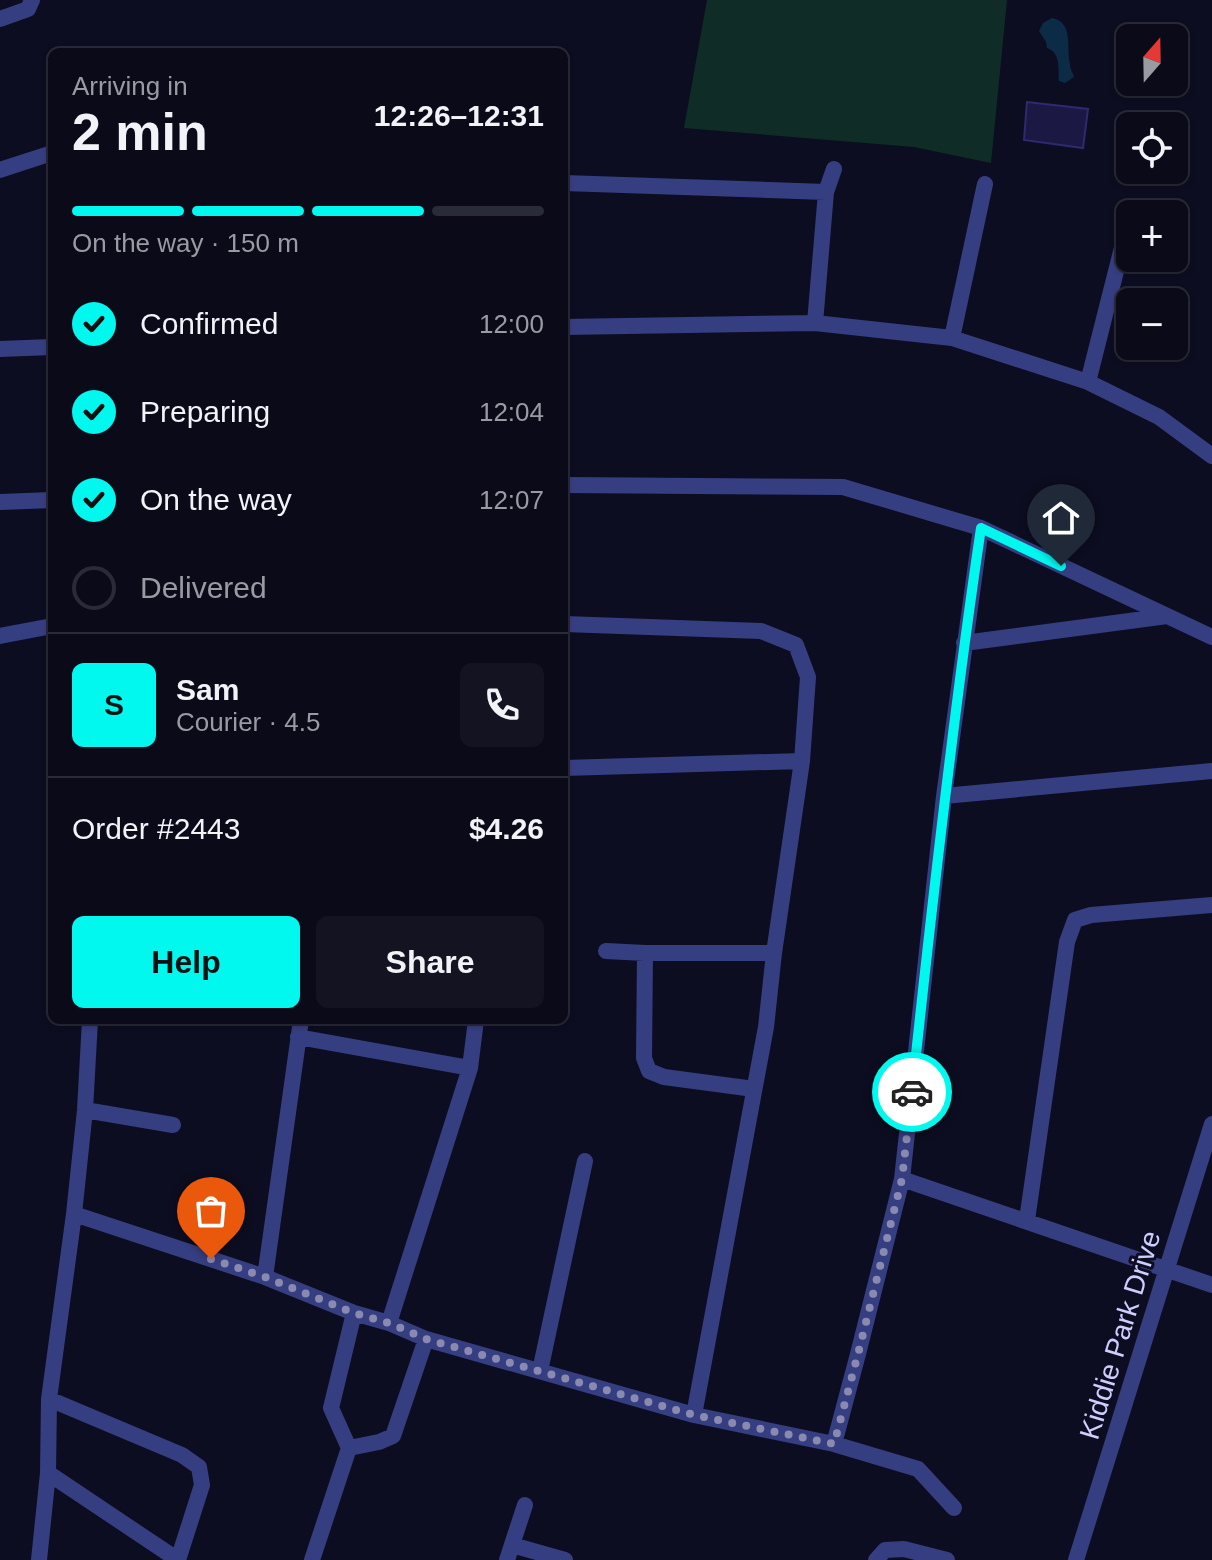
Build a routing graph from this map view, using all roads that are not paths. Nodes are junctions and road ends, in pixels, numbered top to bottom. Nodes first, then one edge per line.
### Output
1 (32, 0) edge
2 (0, 19) edge
3 (48, 154) edge
4 (834, 169) dead end
5 (0, 170) edge
6 (568, 183) edge
7 (985, 184) dead end
8 (826, 192) junction
9 (1116, 271) edge
10 (815, 323) junction
11 (568, 327) edge
12 (952, 338) junction
13 (48, 347) edge
14 (0, 349) edge
15 (1088, 382) junction
16 (1212, 456) edge
17 (568, 485) edge
18 (48, 500) edge
19 (0, 502) edge
20 (981, 528) junction
21 (1167, 616) junction
22 (568, 624) edge
23 (48, 627) edge
24 (0, 636) edge
25 (1212, 637) edge
26 (964, 643) junction
27 (802, 761) junction
28 (568, 768) edge
29 (1212, 771) edge
30 (944, 796) junction
31 (1212, 905) edge
32 (606, 951) dead end
33 (645, 953) junction
34 (774, 953) junction
35 (90, 1024) edge
36 (476, 1024) edge
37 (300, 1028) edge
38 (470, 1068) junction
39 (754, 1089) junction
40 (85, 1110) junction
41 (1212, 1124) edge
42 (173, 1125) dead end
43 (585, 1161) dead end
44 (902, 1179) junction
45 (74, 1214) junction
46 (1027, 1220) junction
47 (1168, 1271) junction
48 (265, 1277) junction
49 (1212, 1285) edge
50 (354, 1313) junction
51 (389, 1323) junction
52 (426, 1339) junction
53 (540, 1371) junction
54 (49, 1399) junction
55 (694, 1415) junction
56 (834, 1444) junction
57 (349, 1448) junction
58 (48, 1473) junction
59 (525, 1505) dead end
60 (954, 1508) dead end
61 (509, 1553) edge
62 (39, 1560) edge
63 (312, 1560) edge
64 (565, 1560) edge
65 (876, 1560) edge
66 (947, 1560) edge
67 (1076, 1560) edge

1 - 2 street
3 - 5 street
4 - 8 street
6 - 8 street
7 - 12 street
8 - 10 street
9 - 15 street
10 - 11 street
10 - 12 street
12 - 15 street
13 - 14 street
15 - 16 street
17 - 20 street
18 - 19 street
20 - 21 street
20 - 26 street
21 - 25 street
21 - 26 street
22 - 27 street
23 - 24 street
26 - 30 street
27 - 28 street
27 - 34 street
29 - 30 street
30 - 44 street
31 - 46 street
32 - 33 street
33 - 34 street
33 - 39 street
34 - 39 street
35 - 40 street
36 - 38 street
37 - 38 street
37 - 48 street
38 - 51 street
39 - 55 street
40 - 42 street
40 - 45 street
41 - 47 street, Kiddie Park Drive
43 - 53 street
44 - 46 street
44 - 56 street
45 - 48 street
45 - 54 street
46 - 47 street
47 - 49 street
47 - 67 street, Kiddie Park Drive
48 - 50 street
50 - 51 street
50 - 57 street
51 - 52 street
52 - 53 street
52 - 57 street
53 - 55 street
54 - 58 street
54 - 58 street
55 - 56 street
56 - 60 street
57 - 63 street
58 - 62 street
59 - 61 street
61 - 64 street
65 - 66 street

